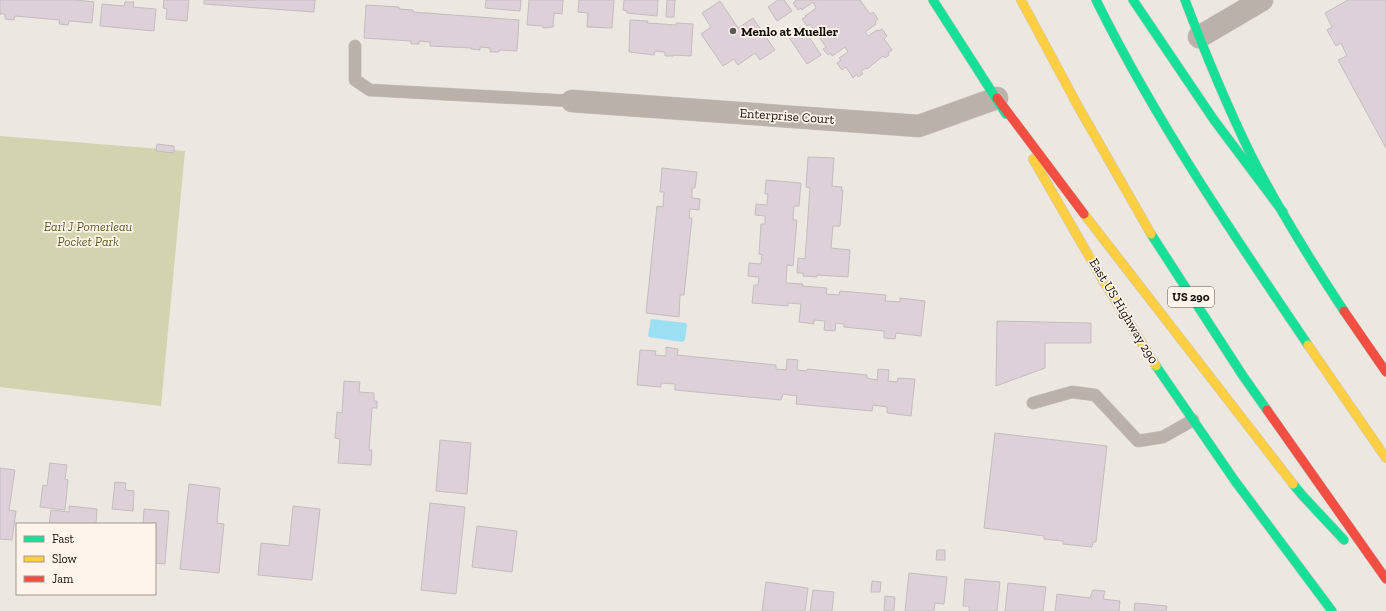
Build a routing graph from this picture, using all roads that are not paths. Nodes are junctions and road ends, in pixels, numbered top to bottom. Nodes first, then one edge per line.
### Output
1 (933, 0) edge
2 (1021, 0) edge
3 (1096, 0) edge
4 (1134, 0) edge
5 (1185, 0) edge
6 (1262, 0) edge
7 (1199, 37) junction
8 (355, 46) dead end
9 (997, 98) junction
10 (572, 101) joint
11 (1283, 212) junction
12 (1386, 372) edge
13 (1033, 403) dead end
14 (1193, 420) junction
15 (1386, 458) edge
16 (1386, 579) edge
17 (1386, 584) edge
18 (1332, 611) edge

1 - 9 main road, East US Highway 290
2 - 16 main road, US 290
3 - 15 main road
4 - 11 main road
5 - 7 main road
6 - 7 street
7 - 11 main road
8 - 10 lane
9 - 10 street, Enterprise Court
9 - 14 main road, East US Highway 290
9 - 17 main road
11 - 12 main road
13 - 14 lane
14 - 18 main road, East US Highway 290

